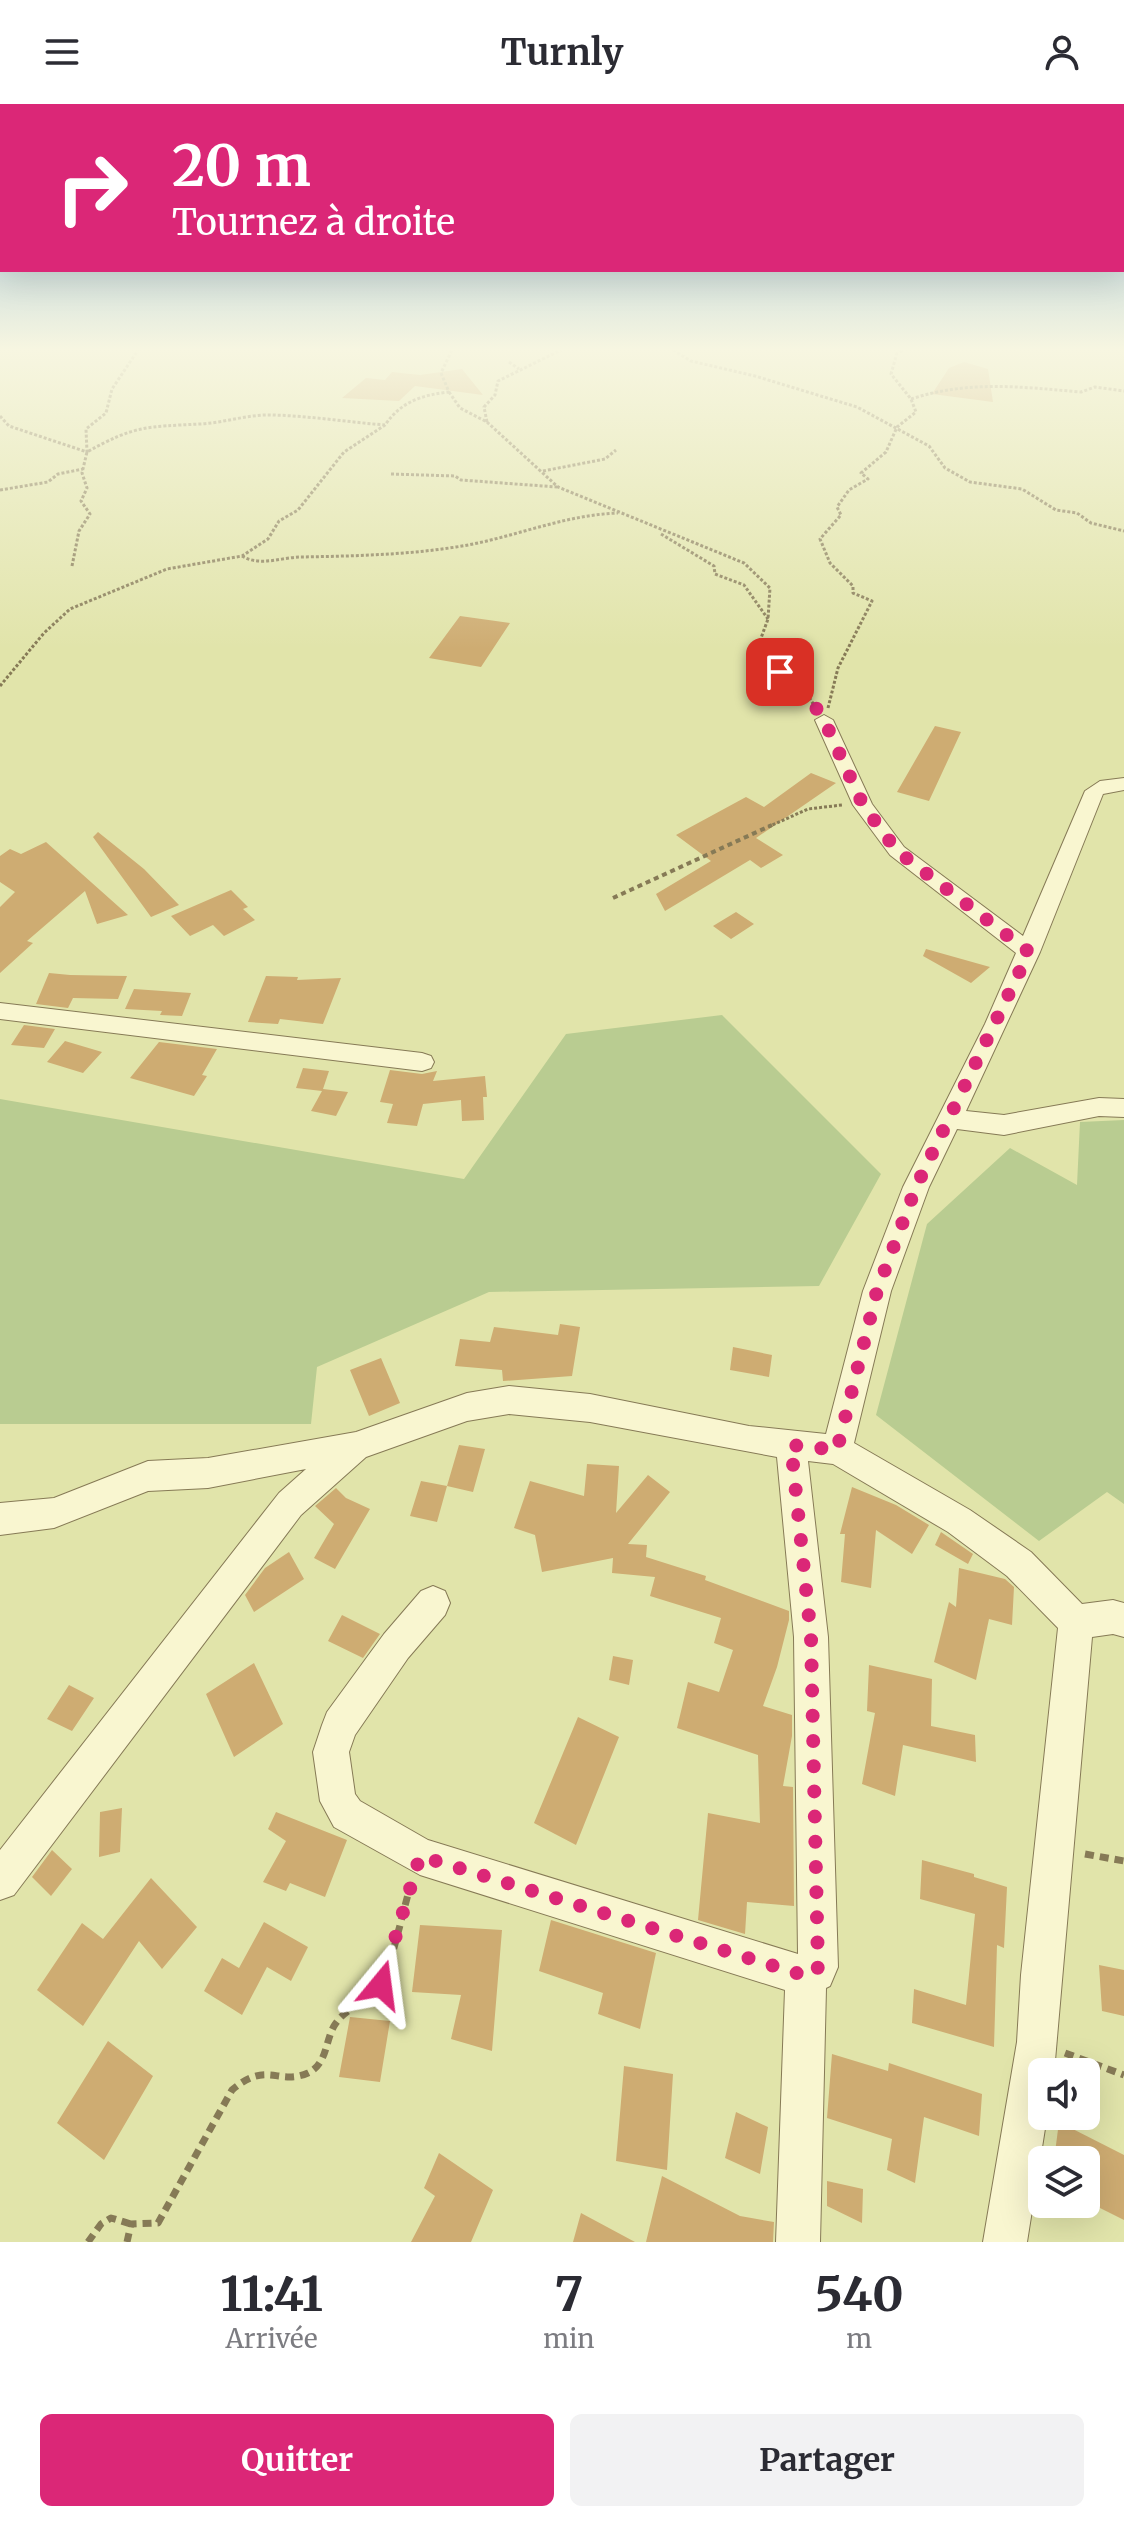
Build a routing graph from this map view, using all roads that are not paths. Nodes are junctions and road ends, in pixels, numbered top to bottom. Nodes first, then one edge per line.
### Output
1 (824, 720) road end
2 (1124, 784) edge
3 (1029, 952) junction
4 (0, 1011) edge
5 (422, 1062) dead end
6 (1124, 1108) edge
7 (949, 1119) junction
8 (791, 1445) junction
9 (356, 1446) junction
10 (837, 1450) junction
11 (0, 1519) edge
12 (433, 1603) dead end
13 (1124, 1620) edge
14 (1076, 1622) junction
15 (0, 1881) edge
16 (806, 1976) junction
17 (798, 2242) edge
18 (1005, 2242) edge

1 - 3 street
2 - 3 street
3 - 7 street
4 - 5 street
6 - 7 street
7 - 10 street
8 - 9 street
8 - 10 street
8 - 16 street
9 - 11 street
9 - 15 street
10 - 14 street
12 - 16 street
13 - 14 street
14 - 18 street
16 - 17 street

